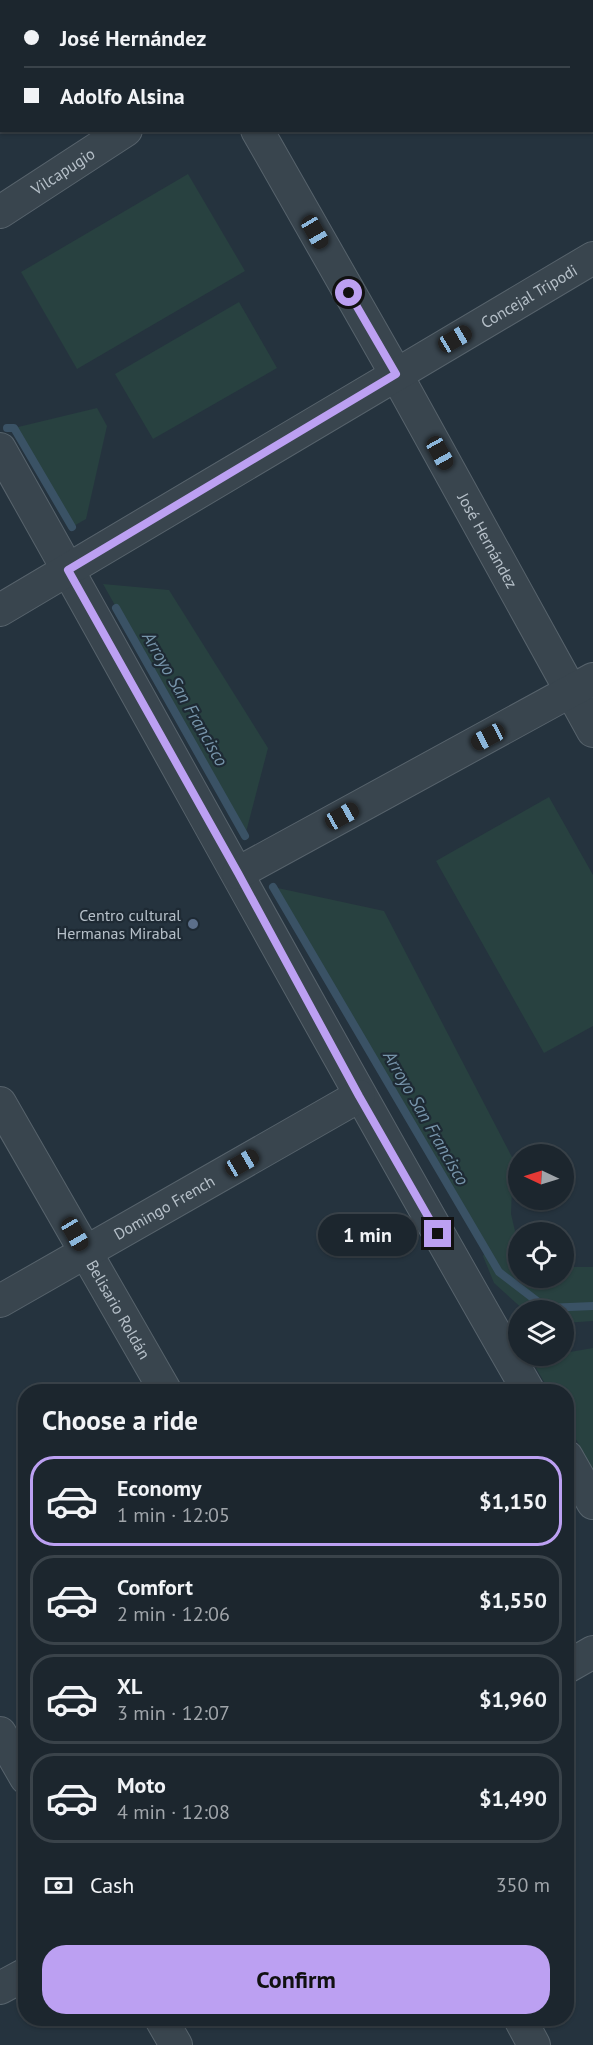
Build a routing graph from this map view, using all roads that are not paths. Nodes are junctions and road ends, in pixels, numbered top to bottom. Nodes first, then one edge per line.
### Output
1 (123, 132) edge
2 (258, 132) edge
3 (0, 212) edge
4 (593, 258) edge
5 (396, 374) junction
6 (0, 449) edge
7 (68, 570) junction
8 (0, 610) edge
9 (582, 685) edge
10 (593, 731) edge
11 (238, 873) junction
12 (359, 1096) junction
13 (0, 1103) edge
14 (86, 1252) junction
15 (0, 1301) edge
16 (161, 1384) edge
17 (524, 1384) edge
18 (574, 1469) edge
19 (593, 1503) edge
20 (593, 1652) edge
21 (574, 1663) edge
22 (0, 1733) edge
23 (18, 1764) edge
24 (18, 1978) edge
25 (0, 1988) edge
26 (165, 2026) edge
27 (524, 2026) edge
28 (176, 2045) edge
29 (534, 2045) edge

1 - 3 street, Vilcapugio
2 - 5 street, José Hernández
4 - 5 street, Concejal Tripodi
5 - 7 street, Concejal Tripodi
5 - 9 street, José Hernández
6 - 7 street
7 - 8 street, Concejal Tripodi
7 - 11 street
9 - 10 street, José Hernández
9 - 11 street
11 - 12 street
12 - 14 street, Domingo French
12 - 17 street
13 - 14 street, Belisario Roldán
14 - 15 street, Domingo French
14 - 16 street, Belisario Roldán
18 - 19 street
20 - 21 street
22 - 23 street
24 - 25 street
26 - 28 street
27 - 29 street

